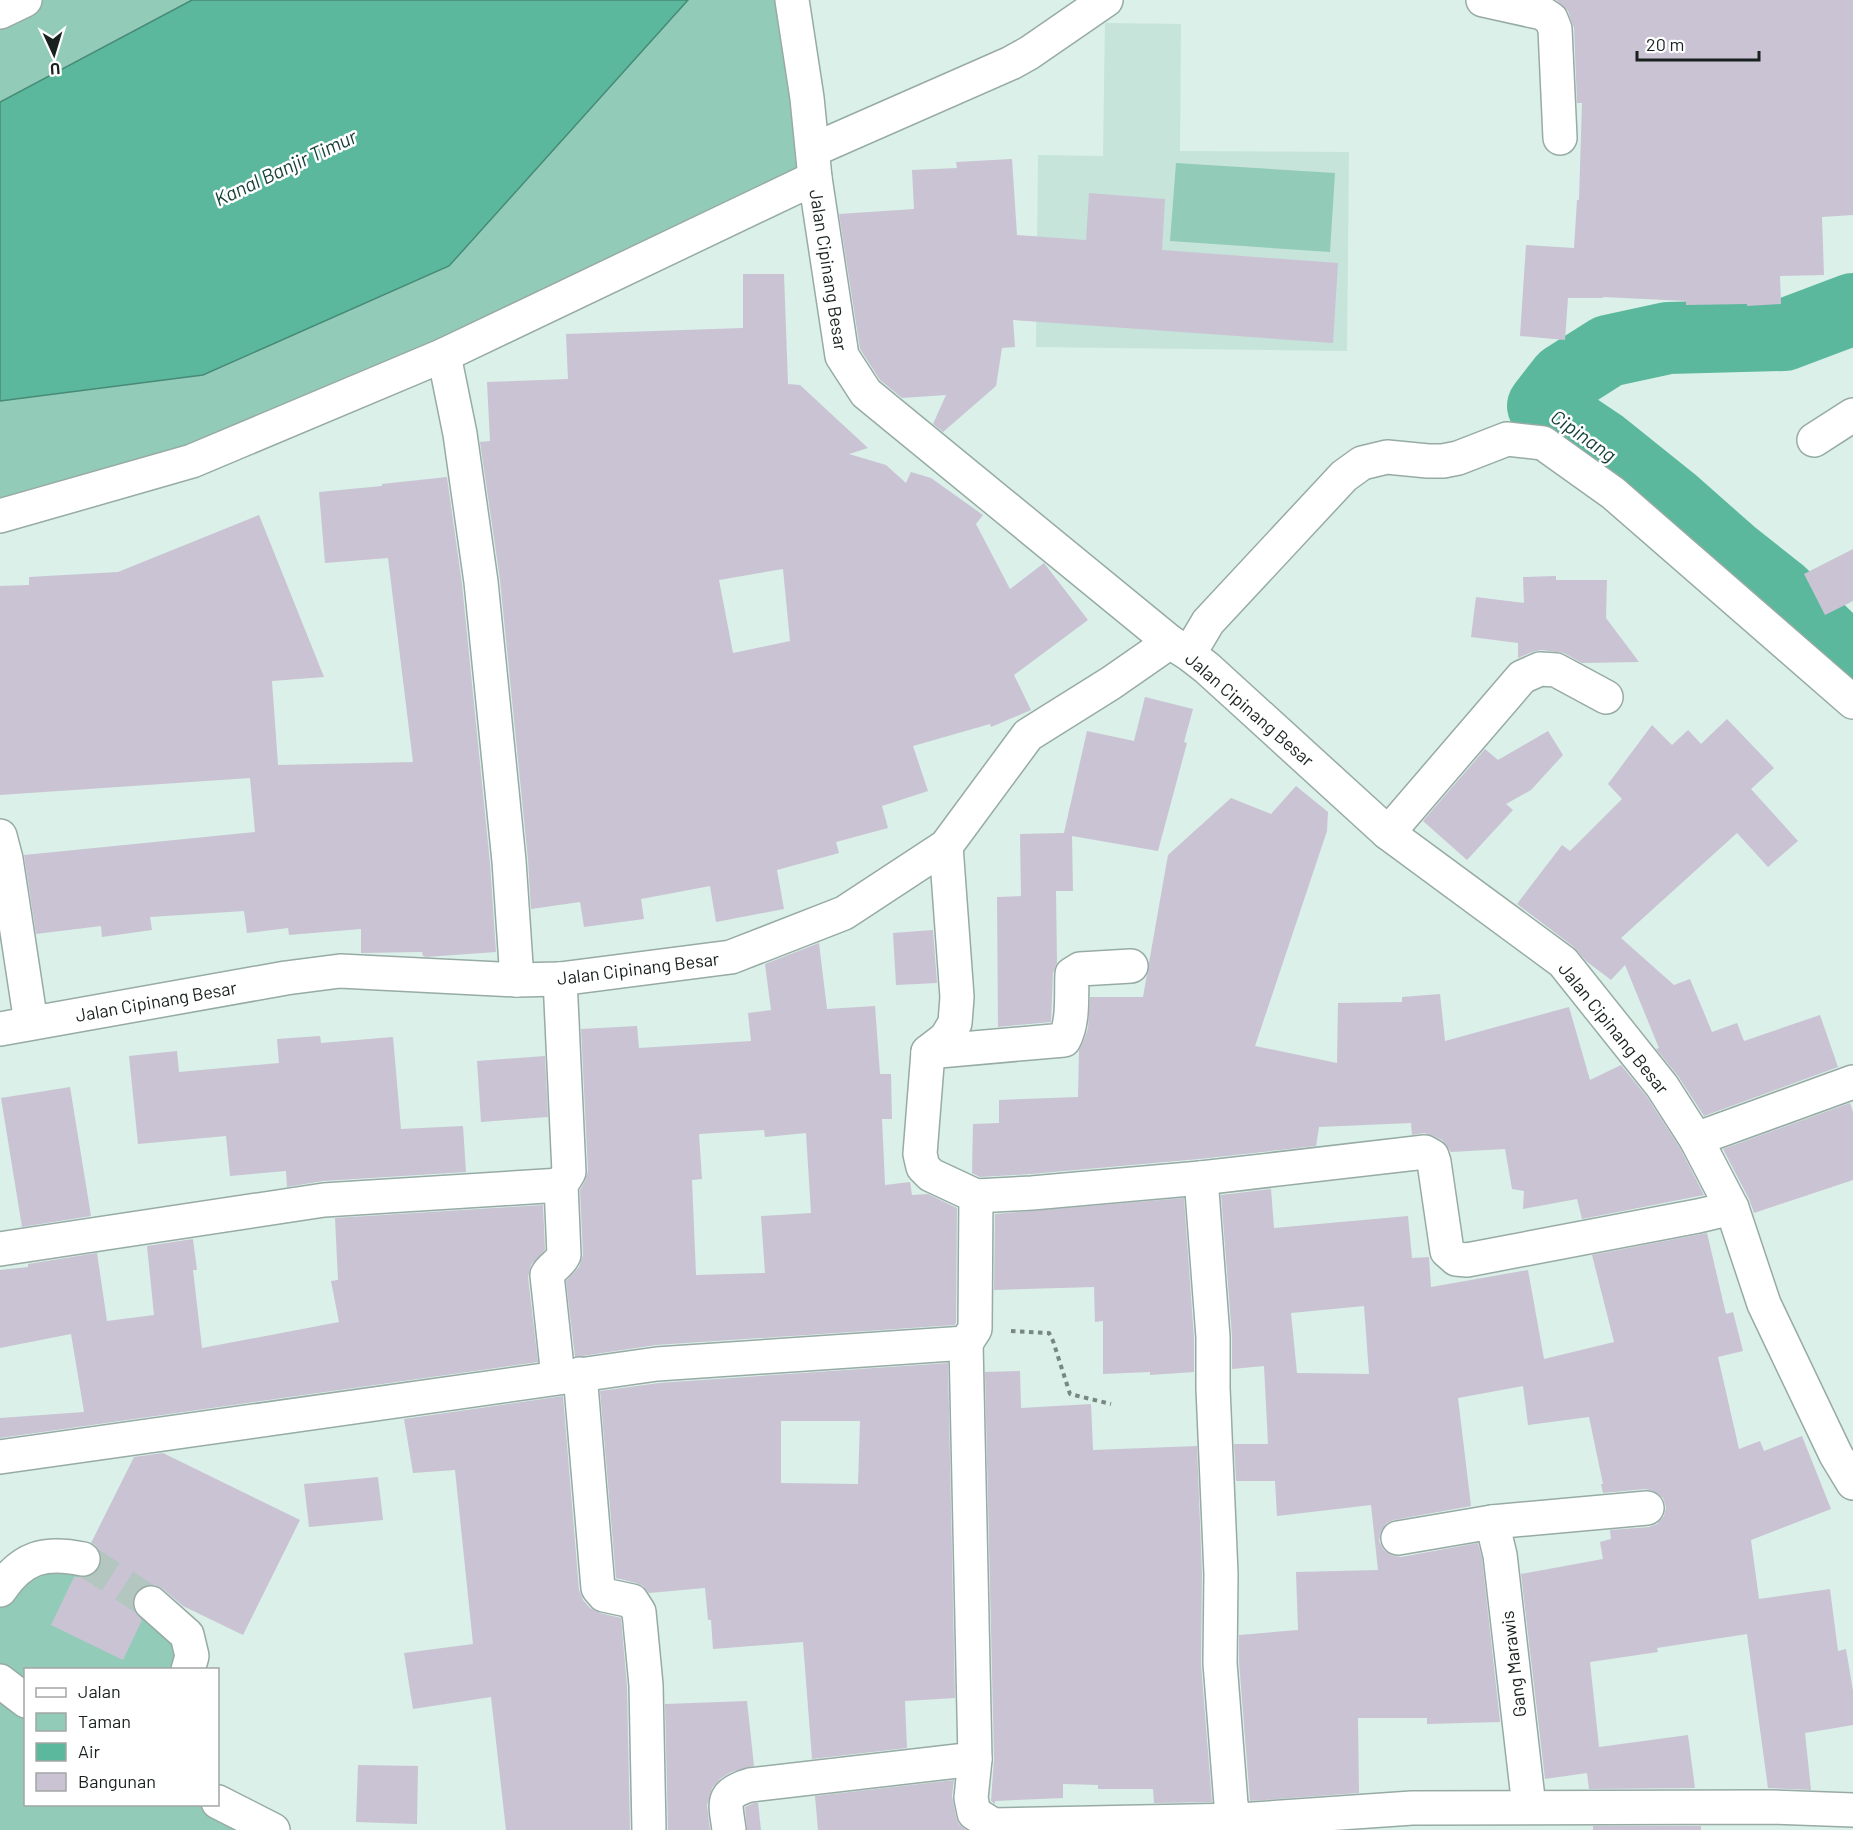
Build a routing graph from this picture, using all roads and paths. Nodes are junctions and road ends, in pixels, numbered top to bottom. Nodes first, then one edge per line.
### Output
1 (25, 0) edge
2 (792, 0) edge
3 (1106, 0) edge
4 (1483, 0) edge
5 (0, 12) edge
6 (1560, 138) dead end
7 (814, 164) junction
8 (444, 355) junction
9 (1853, 415) edge
10 (1814, 440) dead end
11 (0, 516) edge
12 (1180, 648) junction
13 (1606, 697) dead end
14 (1853, 702) edge
15 (1388, 833) junction
16 (0, 836) edge
17 (946, 846) junction
18 (1131, 966) dead end
19 (560, 979) junction
20 (518, 980) junction
21 (15, 1026) edge
22 (928, 1052) junction
23 (1853, 1082) edge
24 (1695, 1139) junction
25 (1201, 1178) junction
26 (561, 1185) junction
27 (976, 1196) junction
28 (1732, 1208) junction
29 (0, 1249) edge
30 (970, 1336) junction
31 (569, 1376) junction
32 (1111, 1404) dead end
33 (1844, 1452) edge
34 (0, 1457) edge
35 (1853, 1484) edge
36 (1647, 1508) dead end
37 (1492, 1522) junction
38 (1398, 1538) dead end
39 (83, 1559) tunnel mouth
40 (0, 1590) edge
41 (151, 1603) tunnel mouth
42 (189, 1668) edge
43 (0, 1681) edge
44 (24, 1699) edge
45 (975, 1759) junction
46 (219, 1803) edge
47 (1529, 1807) junction
48 (1853, 1810) edge
49 (1587, 1819) edge
50 (1240, 1825) edge
51 (271, 1829) edge
52 (649, 1830) edge
53 (729, 1830) edge

1 - 5 street
2 - 7 street, Jalan Cipinang Besar
3 - 7 street
4 - 6 street
7 - 8 street
7 - 12 street, Jalan Cipinang Besar
8 - 11 street
8 - 20 street
9 - 10 street
12 - 14 street
12 - 15 street, Jalan Cipinang Besar
12 - 17 street, Jalan Cipinang Besar
13 - 15 street
15 - 24 street, Jalan Cipinang Besar
16 - 21 street
17 - 19 street, Jalan Cipinang Besar
17 - 22 street
18 - 22 street
19 - 20 street, Jalan Cipinang Besar
19 - 26 street
20 - 21 street, Jalan Cipinang Besar
22 - 27 street
23 - 24 street
24 - 28 street, Jalan Cipinang Besar
25 - 27 street
25 - 28 street
25 - 50 street
26 - 29 street
26 - 31 street
27 - 30 street
28 - 33 street, Jalan Cipinang Besar
30 - 31 street
30 - 32 path
30 - 45 street
31 - 34 street
31 - 52 street
33 - 35 street, Jalan Cipinang Besar
36 - 37 street
37 - 38 street
37 - 47 street, Gang Marawis
39 - 40 street
41 - 42 street
43 - 44 street
45 - 50 street
45 - 53 street
46 - 51 street
47 - 49 street
47 - 50 street
48 - 49 street

